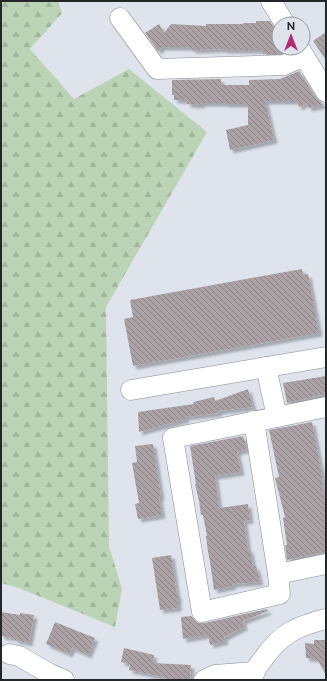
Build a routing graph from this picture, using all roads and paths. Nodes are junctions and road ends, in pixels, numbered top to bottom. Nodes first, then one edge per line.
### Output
1 (271, 1) edge
2 (280, 16) edge
3 (120, 18) dead end
4 (297, 56) edge
5 (304, 56) edge
6 (326, 92) edge
7 (326, 357) edge
8 (266, 367) junction
9 (131, 390) dead end
10 (326, 407) edge
11 (277, 416) junction
12 (254, 422) junction
13 (326, 564) edge
14 (278, 574) junction
15 (326, 619) edge
16 (9, 654) dead end
17 (253, 676) edge
18 (64, 680) edge
19 (204, 680) edge

1 - 2 street
3 - 4 street
5 - 6 street
7 - 8 street
8 - 9 street
8 - 11 street
10 - 11 street
11 - 12 street
12 - 14 street
12 - 14 street
13 - 14 street
15 - 17 street
16 - 18 street
17 - 19 street

